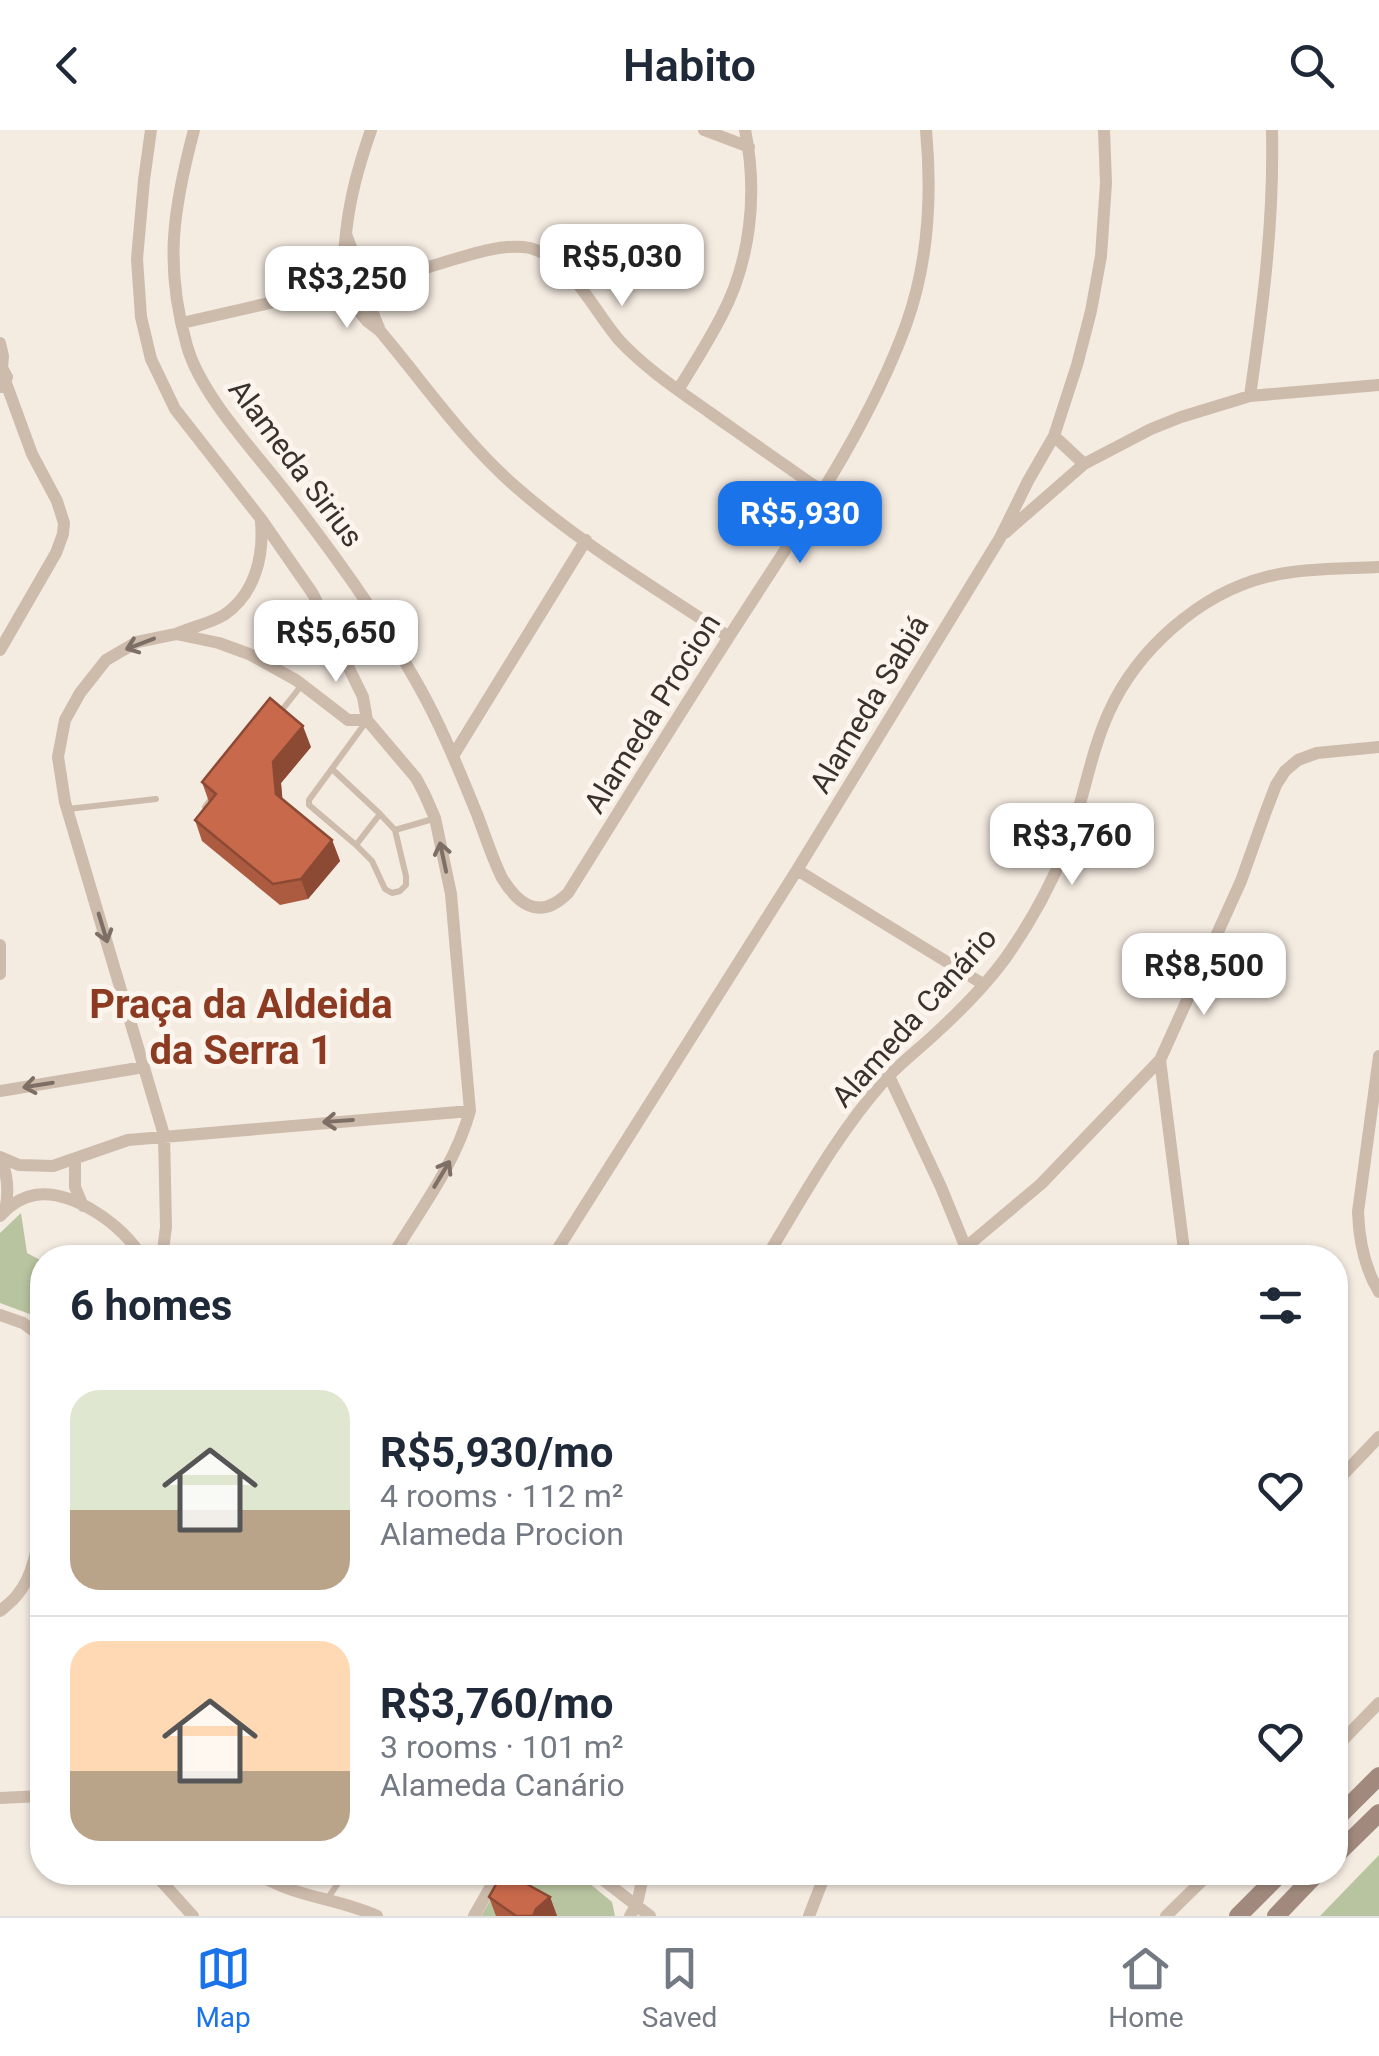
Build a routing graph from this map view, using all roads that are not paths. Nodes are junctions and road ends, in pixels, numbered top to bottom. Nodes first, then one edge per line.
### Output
1 (151, 130) edge
2 (194, 130) edge
3 (370, 130) edge
4 (705, 130) edge
5 (745, 130) edge
6 (926, 130) edge
7 (1104, 130) edge
8 (1272, 130) edge
9 (748, 147) junction
10 (346, 234) junction
11 (342, 276) junction
12 (364, 282) junction
13 (313, 293) junction
14 (346, 297) junction
15 (182, 323) junction
16 (380, 331) junction
17 (0, 343) edge
18 (1, 367) edge
19 (1379, 385) edge
20 (3, 386) edge
21 (678, 390) junction
22 (1250, 396) junction
23 (0, 401) edge
24 (14, 410) junction
25 (1054, 436) junction
26 (1084, 464) junction
27 (822, 491) junction
28 (261, 519) junction
29 (1000, 538) junction
30 (586, 540) junction
31 (1379, 566) edge
32 (176, 634) junction
33 (728, 638) junction
34 (0, 650) edge
35 (299, 682) junction
36 (278, 715) edge
37 (368, 720) junction
38 (1379, 748) edge
39 (453, 756) junction
40 (332, 769) junction
41 (217, 792) edge
42 (156, 799) dead end
43 (205, 807) edge
44 (67, 809) junction
45 (380, 814) junction
46 (434, 818) junction
47 (395, 830) junction
48 (356, 845) junction
49 (797, 870) junction
50 (528, 905) joint
51 (0, 945) edge
52 (0, 974) edge
53 (983, 984) junction
54 (1379, 1056) edge
55 (1160, 1060) junction
56 (144, 1067) junction
57 (889, 1076) junction
58 (0, 1091) edge
59 (470, 1111) junction
60 (164, 1135) junction
61 (1, 1158) edge
62 (75, 1159) junction
63 (84, 1206) junction
64 (2, 1213) edge
65 (134, 1245) edge
66 (164, 1245) edge
67 (399, 1245) edge
68 (560, 1245) edge
69 (774, 1245) edge
70 (965, 1245) edge
71 (976, 1245) edge
72 (1183, 1245) edge
73 (1379, 1292) edge
74 (0, 1316) edge
75 (30, 1328) edge
76 (1379, 1437) edge
77 (1348, 1469) edge
78 (30, 1574) edge
79 (0, 1610) edge
80 (1379, 1703) edge
81 (1348, 1735) edge
82 (1379, 1776) edge
83 (30, 1797) edge
84 (0, 1798) edge
85 (1348, 1807) edge
86 (1379, 1813) edge
87 (1348, 1843) edge
88 (165, 1885) edge
89 (283, 1885) edge
90 (338, 1885) edge
91 (492, 1885) edge
92 (607, 1885) edge
93 (640, 1885) edge
94 (821, 1885) edge
95 (1198, 1885) edge
96 (1269, 1885) edge
97 (1306, 1885) edge
98 (328, 1900) junction
99 (633, 1910) edge
100 (193, 1916) edge
101 (378, 1916) edge
102 (474, 1916) edge
103 (650, 1916) edge
104 (809, 1916) edge
105 (1166, 1916) edge
106 (1238, 1916) edge
107 (1276, 1916) edge

1 - 28 street
2 - 15 street, Alameda Sirius
3 - 10 street
4 - 9 street
5 - 9 street
6 - 27 street, Alameda Procion
7 - 25 street, Alameda Sabiá
8 - 22 street
9 - 21 street
10 - 11 street
10 - 12 street
11 - 12 street
11 - 13 street
11 - 14 street
12 - 14 street
12 - 16 street
12 - 21 street
13 - 14 street
13 - 15 street
14 - 16 street
15 - 39 street, Alameda Sirius
16 - 30 street
17 - 18 street
18 - 20 street
19 - 22 street
20 - 24 street
21 - 27 street
22 - 26 street
23 - 24 street
24 - 34 street
25 - 26 street
25 - 29 street, Alameda Sabiá
26 - 29 street
27 - 33 street, Alameda Procion
28 - 32 street
28 - 37 street
29 - 49 street, Alameda Sabiá
30 - 33 street
30 - 39 street
31 - 53 street, Alameda Canário
32 - 35 street
32 -> 44 street
33 - 50 street, Alameda Procion
35 - 36 lane
35 - 37 street
37 - 40 lane
37 - 46 street
38 - 55 street
39 - 50 street, Alameda Sirius
40 - 45 lane
40 - 48 lane
41 - 43 lane
42 - 44 lane
44 -> 56 street
45 - 47 lane
45 - 48 lane
46 - 47 lane
59 -> 46 street
47 - 48 lane
49 - 53 street
49 - 68 street, Alameda Sabiá
51 - 52 street
53 - 57 street, Alameda Canário
54 - 73 street
55 - 71 street
55 - 72 street
56 -> 58 street
56 - 60 street
57 - 69 street, Alameda Canário
57 - 70 street
59 -> 60 street
67 -> 59 street
60 - 62 street
60 - 66 street
61 - 62 street
61 - 64 street
62 - 63 street
63 - 64 street
63 - 65 street
74 - 75 street
76 - 77 street
78 - 79 street
80 - 81 street
82 - 85 main road
83 - 84 street
86 - 87 main road
88 - 100 street
89 - 98 street
90 - 98 lane
91 - 102 street
92 - 99 street
93 - 99 street
94 - 104 street
95 - 105 street
96 - 106 main road
97 - 107 main road
98 - 101 street
99 - 103 street

